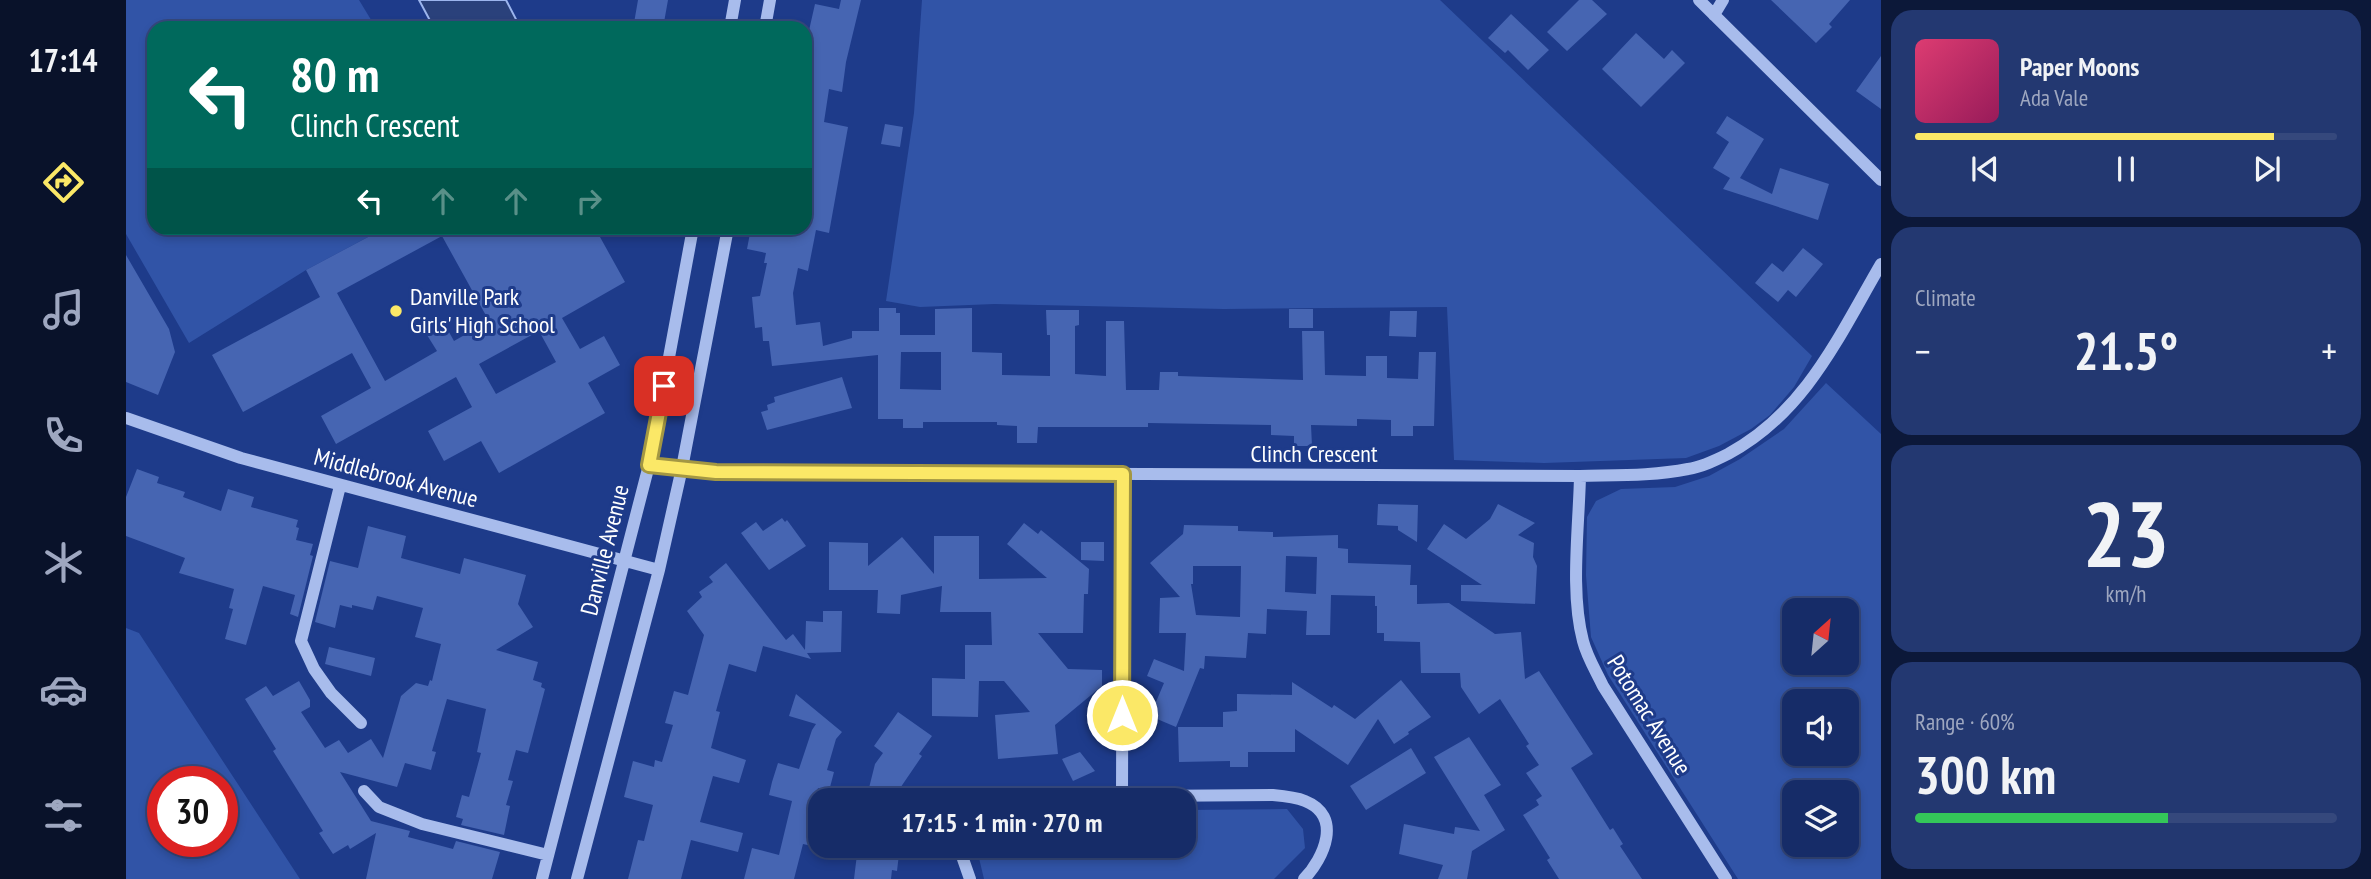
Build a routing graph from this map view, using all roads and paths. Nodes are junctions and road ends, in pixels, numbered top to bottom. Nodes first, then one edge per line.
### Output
1 (736, 0) edge
2 (770, 0) edge
3 (1699, 0) edge
4 (1723, 0) edge
5 (1714, 15) junction
6 (732, 21) edge
7 (766, 21) edge
8 (1881, 180) edge
9 (692, 235) edge
10 (727, 235) edge
11 (1881, 264) edge
12 (126, 418) edge
13 (649, 465) junction
14 (682, 468) junction
15 (1123, 474) junction
16 (1580, 477) junction
17 (340, 486) junction
18 (625, 560) junction
19 (659, 570) junction
20 (361, 723) dead end
21 (1122, 788) edge
22 (364, 791) dead end
23 (1196, 795) edge
24 (548, 855) junction
25 (962, 858) edge
26 (542, 879) edge
27 (577, 879) edge
28 (970, 879) edge
29 (1304, 879) edge
30 (1726, 879) edge

1 - 6 street
2 - 7 street
3 - 5 street
4 - 5 street
5 - 8 street
9 - 13 street, Danville Avenue
10 - 14 street
11 - 16 street, Clinch Crescent
12 - 17 street, Middlebrook Avenue
13 - 14 street, Clinch Crescent
13 - 18 street, Danville Avenue
14 - 15 street, Clinch Crescent
14 - 19 street
15 - 16 street, Clinch Crescent
15 - 21 street
16 - 30 street, Potomac Avenue
17 - 18 street, Middlebrook Avenue
17 - 20 street
18 - 19 street, Middlebrook Avenue
18 - 24 street, Danville Avenue
19 - 27 street
22 - 24 street
23 - 29 street
24 - 26 street, Danville Avenue
25 - 28 street

